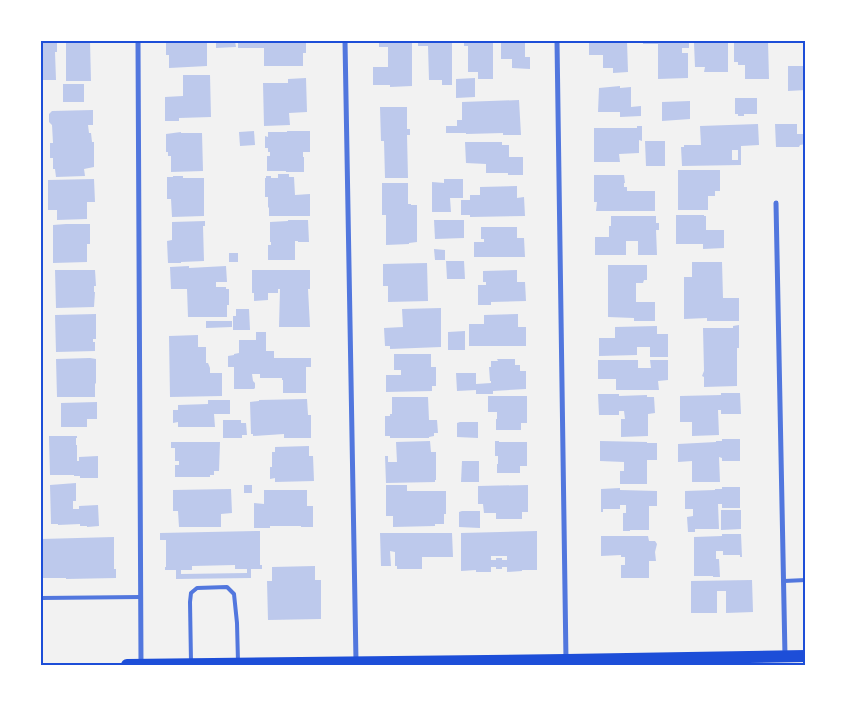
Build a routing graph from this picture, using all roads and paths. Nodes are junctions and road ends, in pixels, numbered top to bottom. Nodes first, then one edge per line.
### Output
1 (138, 41) edge
2 (345, 41) edge
3 (557, 41) edge
4 (776, 203) dead end
5 (806, 580) edge
6 (784, 581) junction
7 (141, 597) junction
8 (41, 598) edge
9 (786, 656) junction
10 (806, 656) edge
11 (566, 660) junction
12 (356, 662) junction
13 (238, 664) edge
14 (299, 664) edge
15 (127, 665) edge
16 (141, 665) edge
17 (191, 665) edge

1 - 7 street
2 - 12 street
3 - 11 street
4 - 6 street
5 - 6 lane
6 - 9 street
7 - 8 lane
7 - 16 street
9 - 10 main road
9 - 11 main road
11 - 12 main road
12 - 14 main road
13 - 14 main road
13 - 17 main road
13 - 17 lane
15 - 16 main road
16 - 17 main road

